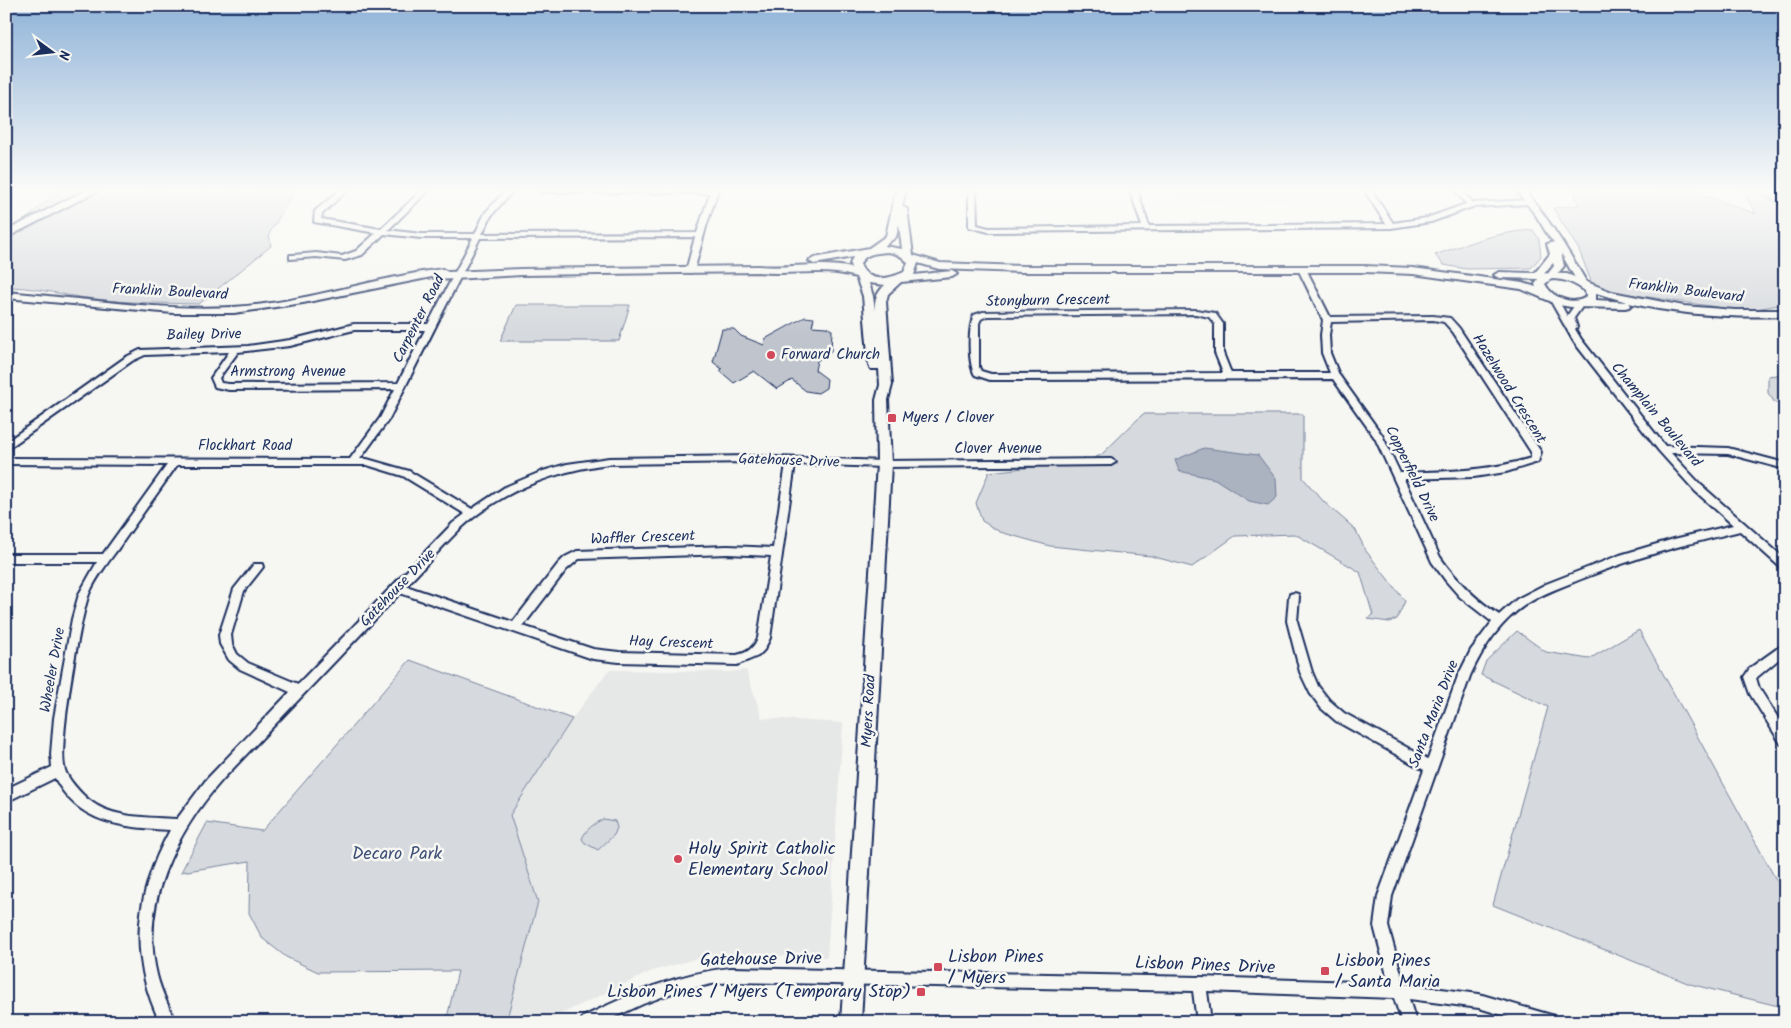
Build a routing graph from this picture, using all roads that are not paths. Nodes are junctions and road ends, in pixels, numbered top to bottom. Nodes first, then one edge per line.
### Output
1 (377, 238) edge
2 (475, 238) edge
3 (699, 238) edge
4 (890, 238) edge
5 (907, 238) edge
6 (1551, 238) edge
7 (1556, 238) edge
8 (869, 251) junction
9 (1556, 254) junction
10 (293, 257) dead end
11 (909, 257) junction
12 (758, 269) junction
13 (1022, 269) junction
14 (1302, 269) junction
15 (690, 271) junction
16 (452, 274) junction
17 (859, 275) junction
18 (1446, 275) junction
19 (1537, 276) junction
20 (1551, 276) junction
21 (899, 280) junction
22 (1584, 284) junction
23 (6, 295) edge
24 (1552, 297) junction
25 (1582, 303) junction
26 (1785, 313) edge
27 (1785, 319) edge
28 (1326, 320) junction
29 (430, 327) junction
30 (1577, 340) junction
31 (234, 351) junction
32 (1228, 376) junction
33 (1335, 376) junction
34 (400, 386) junction
35 (882, 400) junction
36 (6, 448) edge
37 (1662, 449) junction
38 (791, 460) junction
39 (6, 461) edge
40 (353, 461) junction
41 (174, 462) junction
42 (1111, 462) dead end
43 (884, 464) junction
44 (1785, 466) edge
45 (1399, 476) junction
46 (471, 513) junction
47 (1742, 526) junction
48 (777, 552) junction
49 (6, 558) edge
50 (105, 558) junction
51 (1785, 565) edge
52 (258, 567) dead end
53 (399, 588) junction
54 (1294, 597) dead end
55 (1499, 621) junction
56 (515, 628) junction
57 (1785, 648) edge
58 (299, 690) junction
59 (1785, 740) edge
60 (1431, 767) junction
61 (58, 770) junction
62 (6, 796) edge
63 (179, 825) junction
64 (854, 978) junction
65 (1199, 984) junction
66 (1399, 991) junction
67 (168, 1022) edge
68 (588, 1022) edge
69 (851, 1022) edge
70 (1204, 1022) edge
71 (1409, 1022) edge
72 (1551, 1022) edge

1 - 10 street
2 - 16 street, Carpenter Road
3 - 15 street
4 - 8 main road
5 - 11 main road
6 - 9 street
7 - 22 street
8 - 11 main road, Franklin Boulevard
8 - 12 main road, Franklin Boulevard
8 - 17 main road
9 - 19 street
9 - 20 street
11 - 13 main road
11 - 21 main road, Myers Road
12 - 15 main road, Franklin Boulevard
12 - 17 main road, Franklin Boulevard
13 - 14 main road
13 - 21 main road
14 - 18 main road
14 - 28 street, Copperfield Drive
15 - 16 main road, Franklin Boulevard
16 - 23 main road, Franklin Boulevard
16 - 29 street, Carpenter Road
17 - 21 main road, Franklin Boulevard
17 - 35 main road, Myers Road
18 - 19 main road
18 - 24 main road
19 - 20 main road
20 - 22 main road, Franklin Boulevard
20 - 24 main road
21 - 35 main road, Myers Road
22 - 25 main road
22 - 26 main road, Franklin Boulevard
24 - 25 main road, Franklin Boulevard
24 - 30 street, Champlain Boulevard
25 - 27 main road, Franklin Boulevard
25 - 30 street, Champlain Boulevard
28 - 33 street, Copperfield Drive
28 - 45 street, Hazelwood Crescent
29 - 31 street, Bailey Drive
29 - 34 street, Carpenter Road
30 - 37 street, Champlain Boulevard
31 - 34 street, Armstrong Avenue
31 - 36 street, Bailey Drive
32 - 32 street, Stonyburn Crescent
32 - 33 street, Stonyburn Crescent
33 - 45 street, Copperfield Drive
34 - 40 street, Carpenter Road
35 - 43 main road, Myers Road
37 - 44 street
37 - 47 street, Champlain Boulevard
38 - 43 street, Gatehouse Drive
38 - 46 street, Gatehouse Drive
38 - 48 street, Hay Crescent
39 - 41 street, Flockhart Road
40 - 41 street, Flockhart Road
40 - 46 street, Flockhart Road
41 - 50 street, Wheeler Drive
42 - 43 street, Clover Avenue
43 - 64 main road, Myers Road
45 - 55 street, Copperfield Drive
46 - 53 street, Gatehouse Drive
47 - 51 street, Champlain Boulevard
47 - 55 street, Santa Maria Drive
48 - 56 street, Waffler Crescent
48 - 56 street, Hay Crescent
49 - 50 street
50 - 61 street, Wheeler Drive
52 - 58 street
53 - 56 street, Hay Crescent
53 - 58 street, Gatehouse Drive
54 - 60 street
55 - 60 street, Santa Maria Drive
57 - 59 street
58 - 63 street, Gatehouse Drive
60 - 66 street, Santa Maria Drive
61 - 62 street
61 - 63 street, Wheeler Drive
63 - 67 street, Gatehouse Drive
64 - 65 street, Lisbon Pines Drive
64 - 68 street, Gatehouse Drive
64 - 69 main road, Myers Road
65 - 66 street, Lisbon Pines Drive
65 - 70 street
66 - 71 street, Santa Maria Drive
66 - 72 street, Lisbon Pines Drive

